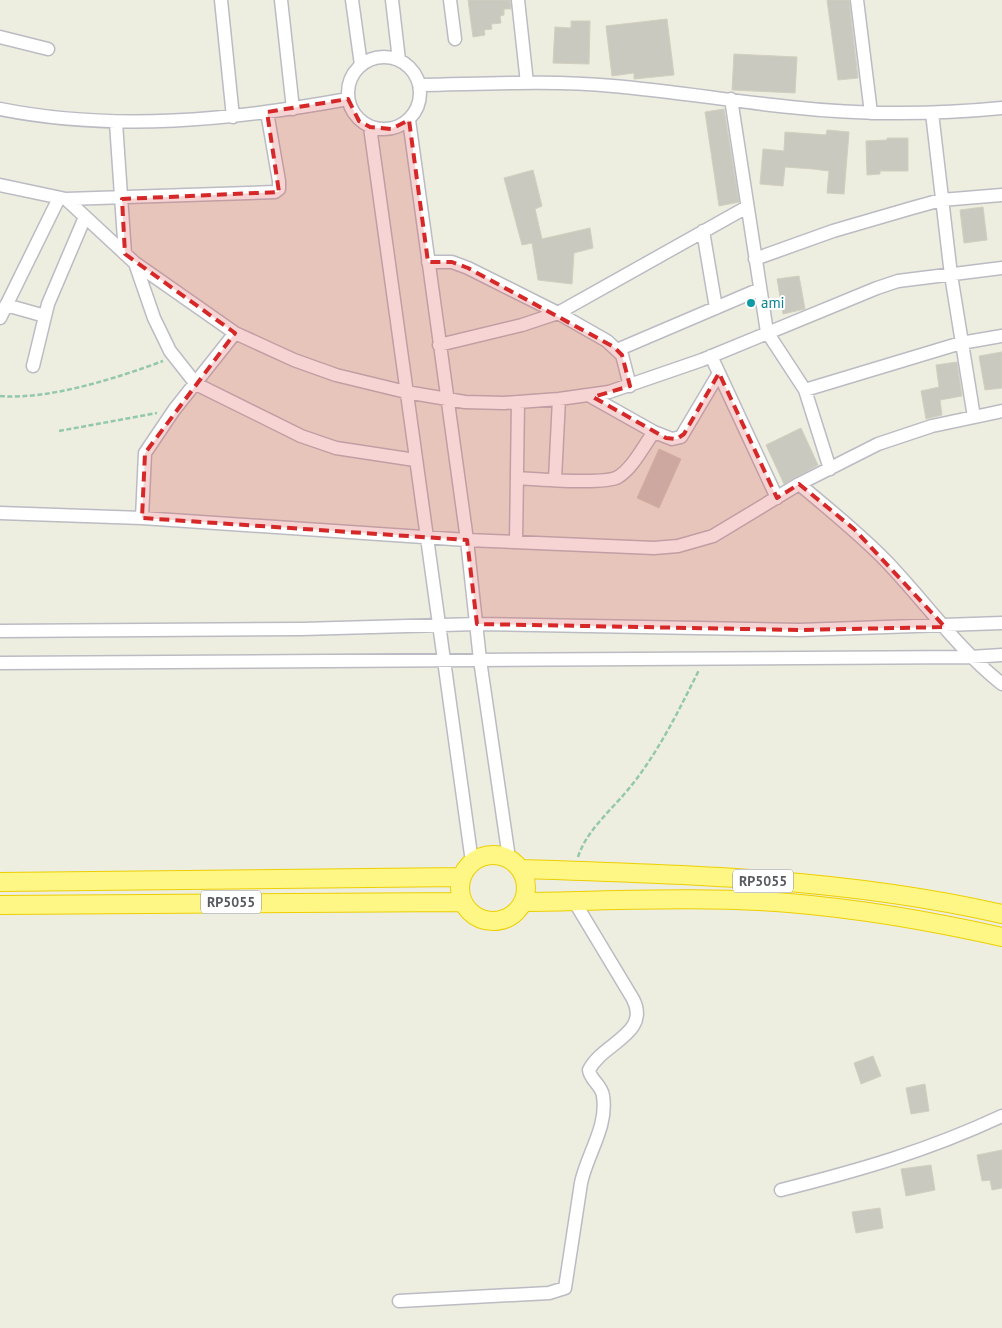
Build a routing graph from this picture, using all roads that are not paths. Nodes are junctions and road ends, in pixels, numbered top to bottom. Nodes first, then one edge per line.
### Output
1 (222, 0) edge
2 (281, 0) edge
3 (352, 0) edge
4 (392, 0) edge
5 (450, 0) edge
6 (518, 0) edge
7 (857, 0) edge
8 (0, 37) edge
9 (455, 39) dead end
10 (48, 49) dead end
11 (399, 60) junction
12 (361, 65) junction
13 (527, 83) junction
14 (419, 84) junction
15 (348, 99) junction
16 (731, 99) junction
17 (1002, 108) edge
18 (0, 109) edge
19 (293, 109) junction
20 (267, 112) junction
21 (872, 113) junction
22 (932, 113) junction
23 (233, 117) junction
24 (409, 120) junction
25 (116, 123) junction
26 (370, 127) junction
27 (0, 185) edge
28 (1002, 195) edge
29 (63, 198) junction
30 (122, 199) junction
31 (942, 200) junction
32 (747, 207) junction
33 (85, 217) junction
34 (703, 232) junction
35 (125, 254) junction
36 (755, 259) junction
37 (428, 262) junction
38 (135, 263) junction
39 (1002, 268) edge
40 (951, 275) junction
41 (760, 289) junction
42 (6, 305) junction
43 (716, 308) junction
44 (558, 313) junction
45 (45, 316) junction
46 (0, 318) edge
47 (767, 332) junction
48 (236, 333) junction
49 (1002, 336) edge
50 (961, 342) junction
51 (439, 345) junction
52 (617, 350) junction
53 (711, 356) junction
54 (33, 366) dead end
55 (719, 373) junction
56 (196, 384) junction
57 (630, 386) junction
58 (805, 390) junction
59 (406, 392) junction
60 (590, 396) junction
61 (446, 398) junction
62 (559, 399) junction
63 (518, 402) junction
64 (1002, 411) edge
65 (974, 417) junction
66 (654, 432) junction
67 (415, 460) junction
68 (830, 469) junction
69 (517, 478) junction
70 (555, 479) junction
71 (799, 484) junction
72 (777, 498) junction
73 (0, 513) edge
74 (142, 518) junction
75 (425, 536) junction
76 (467, 540) junction
77 (516, 542) junction
78 (1002, 623) edge
79 (478, 624) junction
80 (438, 625) junction
81 (945, 627) junction
82 (0, 631) edge
83 (1002, 655) edge
84 (970, 657) junction
85 (480, 660) junction
86 (443, 661) junction
87 (0, 663) edge
88 (1002, 684) edge
89 (472, 862) junction
90 (515, 864) junction
91 (461, 877) junction
92 (0, 882) edge
93 (574, 901) junction
94 (463, 902) junction
95 (524, 902) junction
96 (0, 905) edge
97 (1002, 914) edge
98 (1002, 936) edge
99 (1002, 1116) edge
100 (781, 1190) dead end
101 (399, 1301) dead end

1 - 23 street
2 - 19 street
3 - 12 street
4 - 11 street
5 - 9 street
6 - 13 street
7 - 21 street
8 - 10 street
11 - 12 street
11 - 14 street
12 - 15 street
13 - 14 street
13 - 16 street
14 - 24 street
15 - 19 street
15 - 26 street
16 - 21 street
16 - 32 street
17 - 22 street
18 - 25 street
19 - 20 street
20 - 23 street
20 - 30 street
21 - 22 street
22 - 31 street
23 - 25 street
24 - 26 street
24 - 37 street
25 - 30 street
26 - 59 street
27 - 29 street
28 - 31 street
29 - 30 street
29 - 33 street
29 - 42 street
30 - 35 street
31 - 36 street
31 - 40 street
32 - 34 street
32 - 36 street
33 - 35 street
33 - 45 street
34 - 43 street
34 - 44 street
35 - 38 street
36 - 41 street
37 - 44 street
37 - 51 street
38 - 48 street
38 - 56 street
39 - 40 street
40 - 47 street
40 - 50 street
41 - 43 street
41 - 47 street
42 - 45 street
42 - 46 street
43 - 52 street
44 - 51 street
44 - 52 street
45 - 54 street
47 - 53 street
47 - 58 street
48 - 56 street
48 - 59 street
49 - 50 street
50 - 58 street
50 - 65 street
51 - 61 street
52 - 57 street
53 - 55 street
53 - 57 street
55 - 66 street
55 - 72 street
56 - 67 street
56 - 74 street
57 - 60 street
58 - 68 street
59 - 61 street
59 - 67 street
60 - 62 street
60 - 66 street
61 - 63 street
61 - 76 street
62 - 63 street
62 - 70 street
63 - 69 street
64 - 65 street
65 - 68 street
66 - 70 street
67 - 75 street
68 - 71 street
69 - 70 street
69 - 77 street
71 - 72 street
71 - 81 street
72 - 77 street
73 - 74 street
74 - 75 street
75 - 76 street
75 - 80 street
76 - 77 street
76 - 79 street
78 - 81 street
79 - 80 street
79 - 81 street
79 - 85 street
80 - 82 street
80 - 86 street
81 - 84 street
83 - 84 street
84 - 85 street
84 - 88 street
85 - 86 street
85 - 90 street
86 - 87 street
86 - 89 street
89 - 90 highway, RP5055
89 - 91 highway
90 - 95 highway
90 - 97 highway, RP5055
91 - 92 highway, RP5055
91 - 94 highway
93 - 95 highway, RP5055
93 - 98 highway, RP5055
93 - 101 street
94 - 95 highway
94 - 96 highway, RP5055
99 - 100 street

